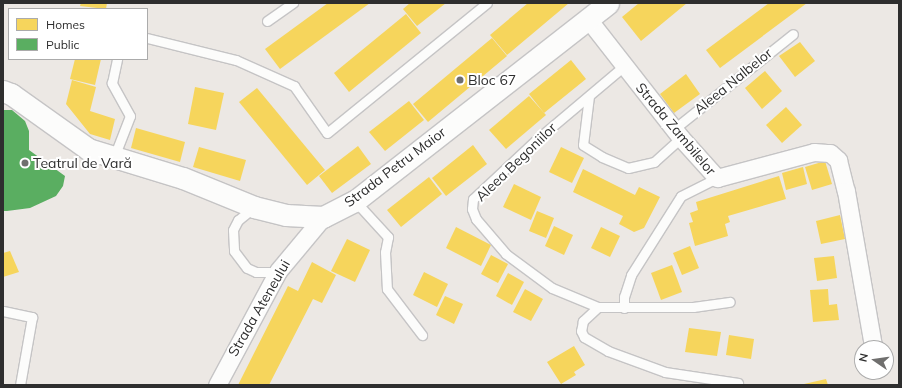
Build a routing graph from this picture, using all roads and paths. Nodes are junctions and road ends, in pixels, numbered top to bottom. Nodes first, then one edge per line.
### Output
1 (293, 3) edge
2 (487, 3) edge
3 (608, 3) edge
4 (588, 19) junction
5 (267, 20) dead end
6 (793, 34) dead end
7 (148, 38) edge
8 (117, 60) edge
9 (624, 66) junction
10 (3, 91) edge
11 (589, 96) junction
12 (677, 134) junction
13 (114, 158) junction
14 (717, 178) junction
15 (355, 201) junction
16 (254, 207) junction
17 (323, 217) junction
18 (278, 272) junction
19 (730, 302) dead end
20 (598, 307) junction
21 (624, 308) junction
22 (3, 311) edge
23 (422, 334) dead end
24 (872, 340) edge
25 (738, 383) dead end
26 (20, 385) edge
27 (217, 385) edge

1 - 5 lane
2 - 7 lane
3 - 4 street, Strada Petru Maior
4 - 9 street, Strada Zambilelor
4 - 15 street, Strada Petru Maior
6 - 12 lane, Aleea Nalbelor
8 - 13 lane
9 - 11 lane, Aleea Begoniilor
9 - 12 street, Strada Zambilelor
10 - 13 street, Strada Petru Maior
11 - 12 lane, Aleea Nalbelor
11 - 20 lane, Aleea Begoniilor
12 - 14 street, Strada Zambilelor
13 - 16 street, Strada Petru Maior
14 - 21 lane
14 - 24 street, Strada Zambilelor
15 - 17 street, Strada Petru Maior
15 - 23 lane
16 - 17 street, Strada Petru Maior
16 - 18 lane
17 - 18 street, Strada Ateneului
18 - 27 street, Strada Ateneului
19 - 21 lane, Aleea Begoniilor
20 - 21 lane, Aleea Begoniilor
20 - 25 lane
22 - 26 lane

